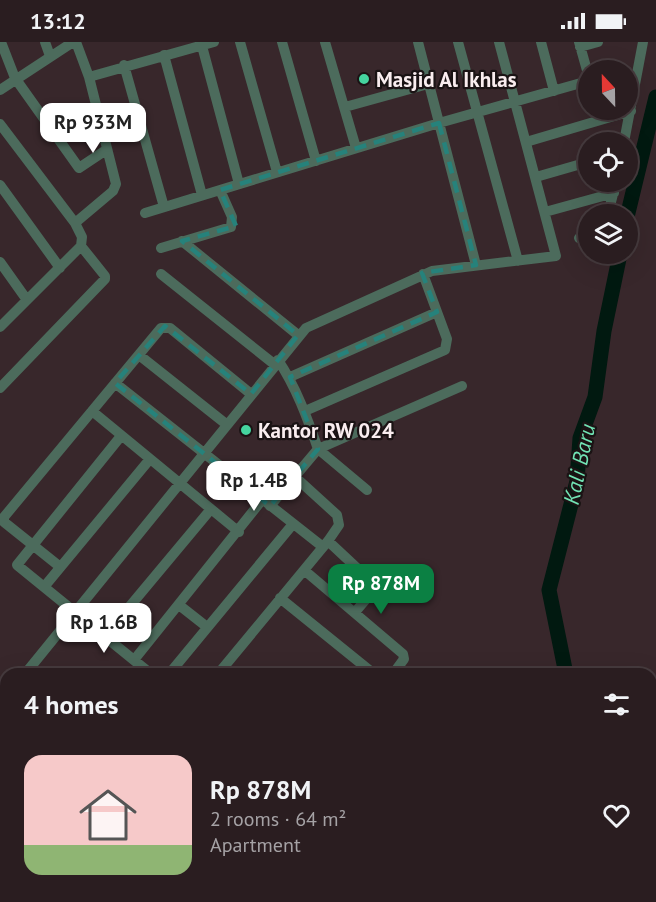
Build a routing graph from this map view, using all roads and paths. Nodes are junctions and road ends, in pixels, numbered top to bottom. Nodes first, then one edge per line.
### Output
1 (1, 42) edge
2 (45, 42) edge
3 (74, 42) edge
4 (214, 42) edge
5 (240, 42) edge
6 (282, 42) edge
7 (326, 42) edge
8 (418, 42) edge
9 (458, 42) edge
10 (499, 42) edge
11 (541, 42) edge
12 (598, 42) edge
13 (643, 42) edge
14 (202, 45) junction
15 (580, 45) edge
16 (164, 55) junction
17 (50, 56) junction
18 (584, 60) edge
19 (636, 60) edge
20 (124, 65) junction
21 (89, 76) junction
22 (15, 78) junction
23 (428, 84) junction
24 (578, 84) edge
25 (0, 90) edge
26 (554, 91) junction
27 (515, 102) junction
28 (345, 107) junction
29 (478, 112) junction
30 (601, 120) edge
31 (439, 123) junction
32 (0, 124) edge
33 (526, 142) junction
34 (356, 148) junction
35 (106, 150) junction
36 (316, 160) junction
37 (578, 165) edge
38 (277, 172) junction
39 (536, 177) junction
40 (239, 184) junction
41 (0, 185) edge
42 (220, 190) junction
43 (614, 193) joint
44 (202, 195) junction
45 (611, 204) edge
46 (164, 207) junction
47 (545, 212) junction
48 (145, 213) dead end
49 (75, 224) junction
50 (182, 242) junction
51 (81, 246) junction
52 (161, 248) dead end
53 (518, 261) junction
54 (0, 262) edge
55 (476, 265) junction
56 (60, 268) junction
57 (161, 274) dead end
58 (423, 274) junction
59 (27, 300) junction
60 (437, 312) junction
61 (0, 327) edge
62 (298, 335) junction
63 (139, 355) junction
64 (276, 362) junction
65 (290, 377) junction
66 (115, 383) junction
67 (462, 386) dead end
68 (0, 388) edge
69 (251, 394) junction
70 (92, 411) junction
71 (305, 411) junction
72 (226, 424) junction
73 (121, 436) junction
74 (318, 449) junction
75 (203, 454) junction
76 (150, 459) junction
77 (293, 475) junction
78 (180, 484) junction
79 (367, 490) dead end
80 (266, 503) junction
81 (211, 509) junction
82 (293, 524) junction
83 (238, 532) junction
84 (33, 544) junction
85 (326, 544) junction
86 (59, 566) junction
87 (304, 570) junction
88 (44, 587) junction
89 (280, 598) junction
90 (179, 604) junction
91 (74, 611) junction
92 (356, 611) junction
93 (207, 627) junction
94 (105, 636) junction
95 (134, 660) junction
96 (30, 668) edge
97 (144, 668) edge
98 (174, 668) edge
99 (223, 668) edge
100 (367, 668) edge
101 (396, 668) edge

1 - 22 street
2 - 17 street
3 - 17 street
3 - 21 street
4 - 14 street
5 - 38 street
6 - 36 street
7 - 28 street
8 - 23 street
9 - 29 street
10 - 27 street
11 - 26 street
12 - 15 street
13 - 19 street
14 - 16 street
14 - 40 street
15 - 18 street
16 - 20 street
16 - 44 street
17 - 22 street
20 - 21 street
20 - 46 street
21 - 35 street
22 - 25 street
22 - 35 street
23 - 28 street
23 - 31 street
24 - 26 street
26 - 27 street
27 - 29 street
27 - 33 street
28 - 34 street
29 - 31 street
29 - 53 street
30 - 33 street
31 - 34 street
31 - 55 street
32 - 49 street
33 - 39 street
34 - 36 street
35 - 49 street
36 - 38 street
37 - 39 street
38 - 40 street
39 - 47 street
40 - 42 street
41 - 56 street
42 - 44 street
42 - 50 street
43 - 45 street
43 - 47 street
44 - 46 street
46 - 48 street
47 - 53 street
49 - 51 street
50 - 52 street
50 - 62 street
51 - 56 street
51 - 68 street
53 - 55 street
54 - 59 street
55 - 58 street
56 - 59 street
57 - 64 street
58 - 60 street
58 - 62 street
59 - 61 street
60 - 65 street
60 - 71 street
62 - 64 street
63 - 66 street
63 - 69 street
63 - 72 street
64 - 65 street
64 - 69 street
65 - 71 street
66 - 70 street
66 - 75 street
67 - 74 street
69 - 72 street
70 - 73 street
70 - 84 street
71 - 74 street
72 - 75 street
73 - 76 street
73 - 84 street
74 - 77 street
74 - 79 street
75 - 78 street
75 - 80 street
76 - 78 street
76 - 86 street
77 - 80 street
77 - 85 street
78 - 81 street
78 - 91 street
80 - 82 street
80 - 83 street
81 - 83 street
81 - 94 street
82 - 85 street
82 - 93 street
83 - 90 street
84 - 86 street
84 - 88 street
85 - 87 street
85 - 92 street
86 - 88 street
87 - 89 street
87 - 92 street
88 - 91 street
89 - 99 street
89 - 100 street
90 - 93 street
90 - 95 street
91 - 94 street
91 - 96 street
92 - 101 street
93 - 98 street
94 - 95 street
95 - 97 street

